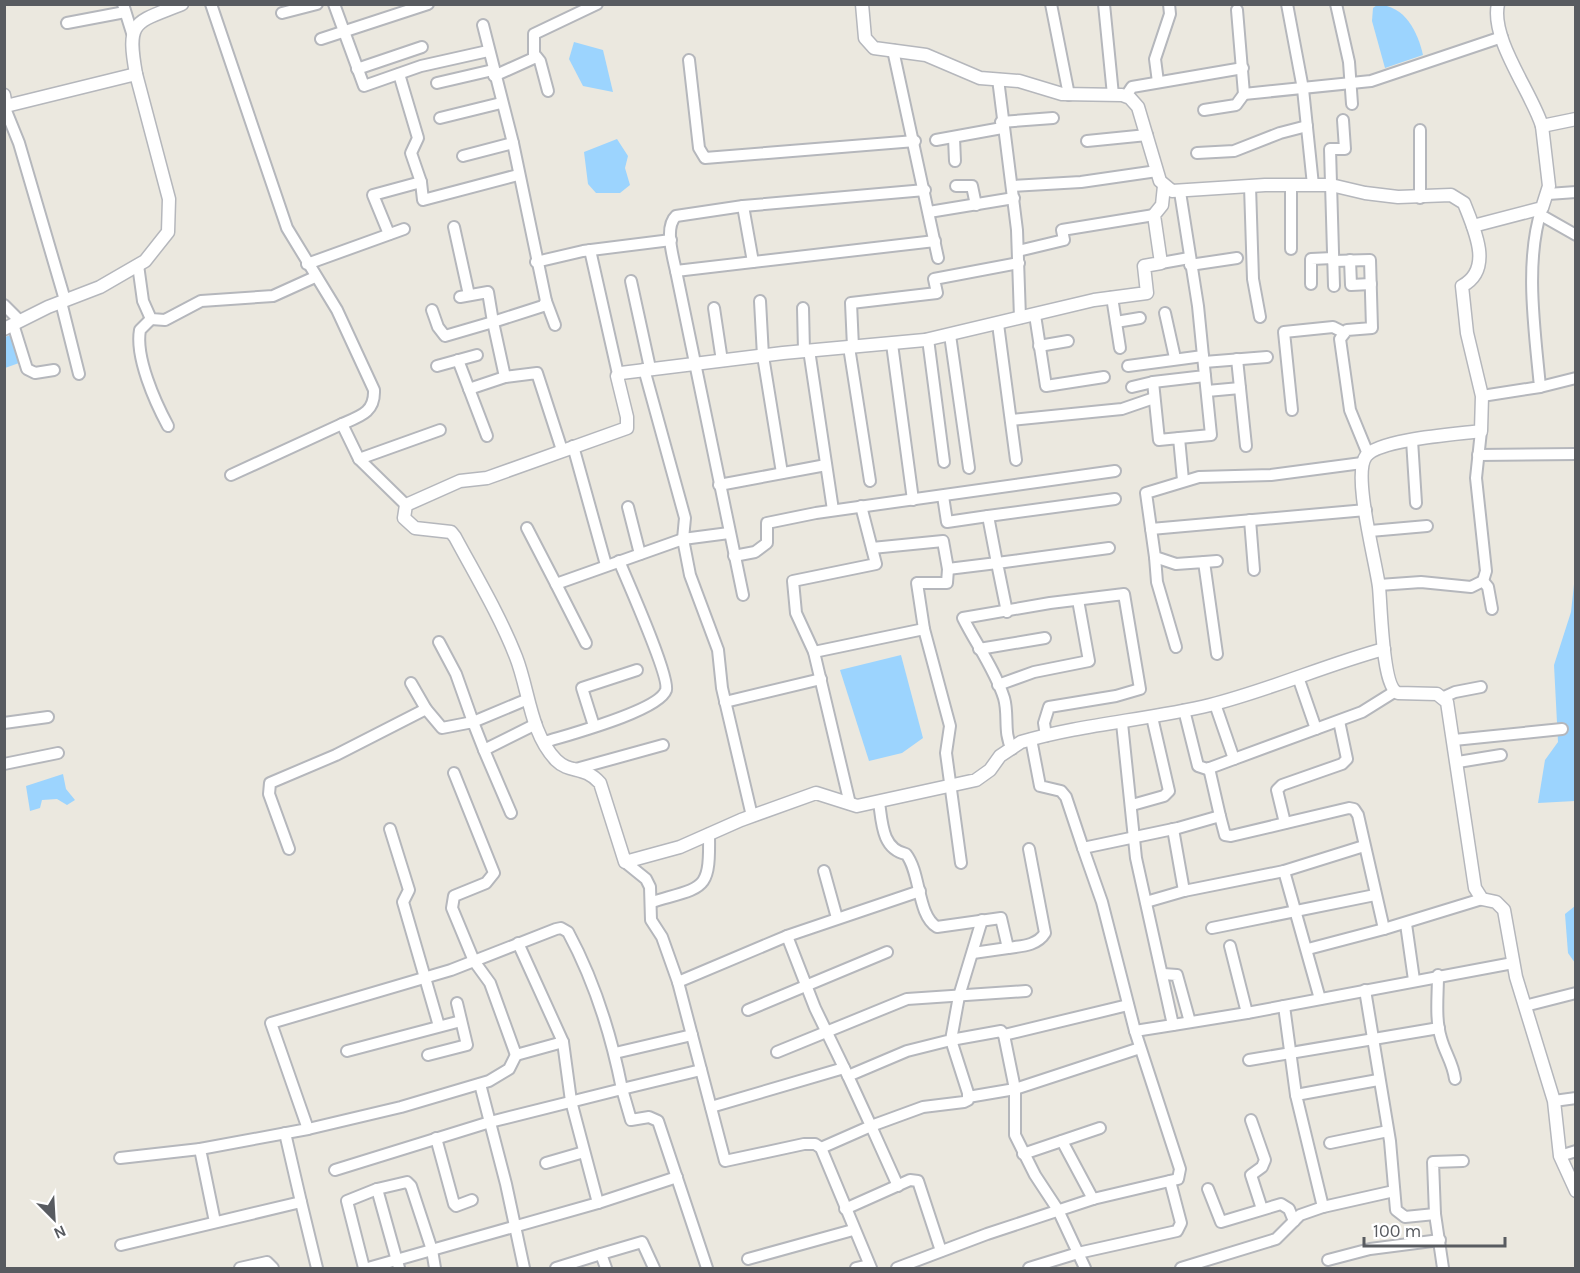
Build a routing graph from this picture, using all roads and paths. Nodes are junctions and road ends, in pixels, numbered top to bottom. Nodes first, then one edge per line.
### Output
1 (182, 4) edge
2 (211, 4) edge
3 (316, 4) edge
4 (334, 4) edge
5 (428, 4) edge
6 (597, 4) edge
7 (862, 4) edge
8 (1051, 4) edge
9 (1104, 4) edge
10 (1169, 4) edge
11 (1287, 4) edge
12 (1336, 4) edge
13 (1498, 4) edge
14 (124, 8) edge
15 (395, 9) edge
16 (1237, 10) dead end
17 (282, 13) dead end
18 (67, 22) dead end
19 (483, 25) dead end
20 (343, 31) junction
21 (132, 33) junction
22 (1502, 38) junction
23 (321, 39) dead end
24 (422, 47) dead end
25 (893, 50) junction
26 (488, 51) junction
27 (536, 56) junction
28 (689, 60) dead end
29 (1243, 68) junction
30 (357, 69) junction
31 (493, 73) junction
32 (136, 74) junction
33 (399, 74) junction
34 (998, 79) junction
35 (1158, 82) junction
36 (437, 83) dead end
37 (1351, 85) junction
38 (1303, 89) junction
39 (548, 91) dead end
40 (1244, 94) junction
41 (1069, 95) junction
42 (1113, 95) junction
43 (1126, 96) junction
44 (5, 102) edge
45 (501, 103) junction
46 (1352, 104) dead end
47 (1204, 110) dead end
48 (440, 118) dead end
49 (1053, 118) dead end
50 (1575, 119) edge
51 (1343, 120) dead end
52 (1002, 125) junction
53 (1307, 126) junction
54 (1542, 126) junction
55 (1420, 130) dead end
56 (1147, 135) junction
57 (954, 138) junction
58 (936, 140) dead end
59 (915, 141) junction
60 (1087, 141) dead end
61 (513, 143) junction
62 (1197, 153) dead end
63 (463, 156) dead end
64 (956, 161) dead end
65 (1157, 171) junction
66 (518, 175) junction
67 (421, 182) junction
68 (1291, 185) junction
69 (1313, 185) junction
70 (1331, 185) junction
71 (956, 186) dead end
72 (1012, 186) junction
73 (1164, 186) junction
74 (1250, 186) junction
75 (925, 190) junction
76 (1180, 192) junction
77 (1575, 192) edge
78 (1548, 194) junction
79 (1014, 198) junction
80 (1420, 198) junction
81 (976, 204) junction
82 (743, 206) junction
83 (1540, 211) junction
84 (929, 212) junction
85 (1154, 215) junction
86 (1473, 226) junction
87 (454, 228) dead end
88 (404, 230) dead end
89 (389, 234) junction
90 (1575, 235) edge
91 (671, 240) junction
92 (935, 241) junction
93 (1291, 249) dead end
94 (590, 250) junction
95 (1018, 251) junction
96 (938, 258) dead end
97 (1237, 258) dead end
98 (1333, 260) junction
99 (1350, 260) junction
100 (536, 262) junction
101 (753, 262) junction
102 (1019, 262) junction
103 (1190, 262) junction
104 (1161, 263) junction
105 (307, 264) junction
106 (138, 266) junction
107 (676, 271) junction
108 (315, 277) junction
109 (631, 281) dead end
110 (1311, 284) dead end
111 (1371, 284) junction
112 (1334, 286) dead end
113 (1112, 297) junction
114 (65, 300) junction
115 (546, 301) junction
116 (760, 301) dead end
117 (4, 305) edge
118 (714, 308) dead end
119 (803, 308) dead end
120 (432, 310) dead end
121 (1166, 313) dead end
122 (1035, 315) junction
123 (1260, 317) dead end
124 (1020, 318) junction
125 (1140, 318) dead end
126 (151, 319) junction
127 (493, 322) junction
128 (1116, 322) junction
129 (13, 324) edge
130 (998, 324) junction
131 (555, 325) dead end
132 (1343, 332) junction
133 (950, 335) junction
134 (928, 339) junction
135 (1068, 341) dead end
136 (892, 344) junction
137 (1039, 346) junction
138 (851, 347) junction
139 (1120, 348) dead end
140 (806, 351) junction
141 (477, 355) dead end
142 (763, 356) junction
143 (1267, 357) dead end
144 (1175, 358) junction
145 (1203, 359) junction
146 (1237, 359) junction
147 (458, 360) junction
148 (722, 361) junction
149 (697, 363) junction
150 (437, 366) dead end
151 (1128, 366) dead end
152 (647, 369) junction
153 (54, 370) dead end
154 (79, 374) dead end
155 (618, 374) junction
156 (1205, 376) junction
157 (505, 377) junction
158 (1104, 377) dead end
159 (1575, 378) edge
160 (1153, 382) junction
161 (1132, 387) dead end
162 (1540, 387) junction
163 (1240, 388) junction
164 (469, 389) junction
165 (1207, 391) junction
166 (1482, 396) junction
167 (1154, 398) junction
168 (1292, 410) dead end
169 (1011, 420) junction
170 (342, 424) junction
171 (168, 426) dead end
172 (440, 430) dead end
173 (1481, 431) junction
174 (487, 436) dead end
175 (1179, 438) junction
176 (1412, 440) junction
177 (1246, 446) dead end
178 (567, 448) junction
179 (1575, 454) edge
180 (1478, 455) junction
181 (359, 459) junction
182 (1365, 459) junction
183 (1016, 460) dead end
184 (944, 462) dead end
185 (826, 465) junction
186 (969, 468) dead end
187 (1115, 471) dead end
188 (782, 473) junction
189 (231, 475) dead end
190 (1183, 480) junction
191 (870, 481) dead end
192 (719, 485) junction
193 (943, 496) junction
194 (913, 500) junction
195 (1115, 500) dead end
196 (1416, 503) dead end
197 (406, 505) junction
198 (628, 507) dead end
199 (861, 507) junction
200 (833, 510) junction
201 (1366, 510) junction
202 (988, 516) junction
203 (1250, 520) junction
204 (1427, 525) dead end
205 (527, 528) dead end
206 (1151, 529) junction
207 (1370, 531) junction
208 (729, 533) junction
209 (683, 539) junction
210 (872, 548) junction
211 (1109, 548) dead end
212 (640, 554) junction
213 (734, 556) junction
214 (1155, 557) junction
215 (620, 561) junction
216 (1217, 561) dead end
217 (1204, 562) junction
218 (997, 563) junction
219 (606, 565) junction
220 (948, 569) junction
221 (1254, 570) dead end
222 (1483, 581) junction
223 (556, 584) junction
224 (1379, 585) junction
225 (743, 595) dead end
226 (1078, 600) junction
227 (1492, 609) dead end
228 (1007, 612) junction
229 (924, 629) junction
230 (1045, 638) dead end
231 (439, 642) dead end
232 (586, 643) dead end
233 (1176, 647) dead end
234 (979, 649) junction
235 (1384, 649) junction
236 (814, 652) junction
237 (1217, 654) dead end
238 (637, 670) dead end
239 (1298, 677) junction
240 (821, 679) junction
241 (411, 684) dead end
242 (998, 685) junction
243 (1481, 687) dead end
244 (1394, 692) junction
245 (1444, 697) junction
246 (528, 699) junction
247 (725, 702) junction
248 (1215, 704) junction
249 (426, 709) junction
250 (1184, 710) junction
251 (48, 717) dead end
252 (1152, 717) junction
253 (1339, 721) junction
254 (473, 722) junction
255 (4, 723) edge
256 (1122, 723) junction
257 (536, 724) junction
258 (594, 726) junction
259 (1316, 729) junction
260 (1562, 729) dead end
261 (1046, 736) junction
262 (1031, 739) junction
263 (1454, 740) junction
264 (545, 742) junction
265 (663, 745) dead end
266 (1012, 748) junction
267 (484, 750) junction
268 (58, 753) dead end
269 (1501, 755) dead end
270 (1234, 759) junction
271 (1458, 762) junction
272 (4, 764) edge
273 (1209, 768) junction
274 (576, 769) junction
275 (454, 773) dead end
276 (951, 786) junction
277 (879, 802) junction
278 (850, 804) junction
279 (1132, 805) junction
280 (511, 813) dead end
281 (752, 816) junction
282 (1220, 816) junction
283 (1285, 823) junction
284 (390, 829) dead end
285 (1173, 829) junction
286 (709, 834) junction
287 (1134, 837) junction
288 (1364, 846) junction
289 (1083, 848) junction
290 (289, 849) dead end
291 (1029, 849) dead end
292 (625, 862) junction
293 (961, 863) dead end
294 (824, 871) dead end
295 (1284, 871) junction
296 (920, 891) junction
297 (1184, 891) junction
298 (1375, 895) junction
299 (1482, 899) junction
300 (652, 902) junction
301 (1146, 902) junction
302 (1298, 912) junction
303 (837, 918) junction
304 (982, 920) junction
305 (1406, 924) junction
306 (1212, 928) dead end
307 (1384, 929) junction
308 (787, 936) junction
309 (518, 943) junction
310 (1230, 946) dead end
311 (1008, 948) junction
312 (1308, 949) junction
313 (887, 952) dead end
314 (973, 953) junction
315 (474, 961) junction
316 (1513, 963) junction
317 (1163, 974) junction
318 (1438, 975) junction
319 (426, 977) junction
320 (1414, 980) junction
321 (678, 982) junction
322 (807, 986) junction
323 (1365, 990) junction
324 (1026, 991) dead end
325 (1575, 993) edge
326 (959, 996) junction
327 (1320, 999) junction
328 (457, 1003) dead end
329 (1128, 1005) junction
330 (1284, 1006) junction
331 (1526, 1006) junction
332 (748, 1010) dead end
333 (1247, 1013) junction
334 (461, 1021) junction
335 (1190, 1022) junction
336 (1173, 1025) junction
337 (439, 1026) junction
338 (1439, 1028) junction
339 (826, 1031) junction
340 (1135, 1031) junction
341 (692, 1035) junction
342 (1004, 1035) junction
343 (951, 1040) junction
344 (1372, 1041) junction
345 (563, 1042) junction
346 (1140, 1048) junction
347 (347, 1051) dead end
348 (777, 1052) dead end
349 (615, 1053) junction
350 (1289, 1054) junction
351 (428, 1055) dead end
352 (516, 1055) junction
353 (1249, 1060) dead end
354 (701, 1071) junction
355 (846, 1072) junction
356 (1455, 1079) dead end
357 (1378, 1080) junction
358 (480, 1084) junction
359 (622, 1089) junction
360 (1015, 1089) junction
361 (1296, 1095) junction
362 (968, 1097) junction
363 (1575, 1098) edge
364 (571, 1101) junction
365 (1554, 1101) junction
366 (711, 1107) junction
367 (1251, 1120) dead end
368 (490, 1122) junction
369 (872, 1126) junction
370 (1100, 1128) dead end
371 (308, 1129) junction
372 (1388, 1131) junction
373 (285, 1133) junction
374 (436, 1138) junction
375 (1062, 1141) junction
376 (1330, 1143) dead end
377 (821, 1148) junction
378 (200, 1149) junction
379 (1575, 1151) edge
380 (584, 1152) junction
381 (1023, 1154) junction
382 (1560, 1156) junction
383 (120, 1158) dead end
384 (1463, 1161) dead end
385 (546, 1162) dead end
386 (335, 1170) dead end
387 (677, 1177) junction
388 (1170, 1181) junction
389 (898, 1186) junction
390 (377, 1189) junction
391 (1208, 1189) dead end
392 (1394, 1191) junction
393 (1575, 1191) edge
394 (1093, 1199) junction
395 (472, 1200) dead end
396 (301, 1202) junction
397 (598, 1203) junction
398 (1323, 1206) junction
399 (845, 1209) junction
400 (1262, 1209) junction
401 (1058, 1210) junction
402 (1436, 1214) junction
403 (1294, 1221) junction
404 (215, 1222) junction
405 (516, 1227) junction
406 (854, 1230) junction
407 (1440, 1240) junction
408 (121, 1245) dead end
409 (432, 1250) junction
410 (941, 1251) junction
411 (1078, 1253) junction
412 (601, 1254) junction
413 (748, 1259) dead end
414 (1328, 1260) dead end
415 (398, 1264) edge
416 (870, 1267) edge
417 (240, 1269) edge
418 (273, 1269) edge
419 (317, 1269) edge
420 (366, 1269) edge
421 (435, 1269) edge
422 (524, 1269) edge
423 (556, 1269) edge
424 (606, 1269) edge
425 (654, 1269) edge
426 (707, 1269) edge
427 (856, 1269) edge
428 (897, 1269) edge
429 (1029, 1269) edge
430 (1086, 1269) edge
431 (1181, 1269) edge
432 (1443, 1269) edge

1 - 21 street
2 - 105 street
3 - 17 street
4 - 20 street
5 - 15 street
6 - 27 street
7 - 25 street
8 - 41 street
9 - 42 street
10 - 35 street
11 - 38 street
12 - 37 street
13 - 22 street
14 - 18 street
14 - 21 street
15 - 20 street
16 - 29 street
19 - 26 street
20 - 23 street
20 - 30 street
21 - 32 street
22 - 37 street
22 - 54 street
24 - 30 street
25 - 34 street
25 - 59 street
26 - 31 street
26 - 33 street
27 - 31 street
27 - 39 street
28 - 59 street
29 - 35 street
29 - 40 street
30 - 33 street
31 - 36 street
31 - 45 street
32 - 44 street
32 - 106 street
33 - 67 street
34 - 41 street
34 - 52 street
35 - 43 street
37 - 38 street
37 - 46 street
38 - 40 street
38 - 53 street
40 - 47 street
41 - 42 street
42 - 43 street
43 - 56 street
44 - 114 street
45 - 48 street
45 - 61 street
49 - 52 street
50 - 54 street
51 - 70 street
52 - 57 street
52 - 72 street
53 - 62 street
53 - 69 street
54 - 78 street
55 - 80 street
56 - 60 street
56 - 65 street
57 - 58 street
57 - 64 street
59 - 75 street
61 - 63 street
61 - 66 street
65 - 72 street
65 - 73 street
66 - 67 street
66 - 100 street
67 - 89 street
68 - 69 street
68 - 74 street
68 - 93 street
69 - 70 street
70 - 80 street
70 - 98 street
71 - 81 street
72 - 79 street
73 - 76 street
73 - 85 street
74 - 76 street
74 - 123 street
75 - 82 street
75 - 84 street
76 - 103 street
77 - 78 street
78 - 83 street
79 - 81 street
79 - 95 street
80 - 86 street
81 - 84 street
82 - 91 street
82 - 101 street
83 - 86 street
83 - 90 street
83 - 162 street
84 - 92 street
85 - 95 street
85 - 104 street
86 - 166 street
87 - 127 street
88 - 89 street
89 - 105 street
91 - 94 street
91 - 107 street
92 - 96 street
92 - 101 street
94 - 100 street
94 - 155 street
95 - 102 street
97 - 103 street
98 - 99 street
98 - 110 street
98 - 112 street
99 - 111 street
99 - 111 street
100 - 115 street
101 - 107 street
102 - 124 street
102 - 138 street
103 - 104 street
103 - 145 street
104 - 113 street
105 - 108 street
106 - 114 street
106 - 126 street
107 - 149 street
108 - 126 street
108 - 170 street
109 - 152 street
111 - 132 street
113 - 122 street
113 - 128 street
114 - 129 street
114 - 154 street
115 - 127 street
115 - 131 street
116 - 142 street
117 - 129 street
118 - 148 street
119 - 140 street
120 - 127 street
121 - 144 street
122 - 124 street
122 - 137 street
124 - 130 street
125 - 128 street
126 - 171 street
127 - 157 street
128 - 139 street
129 - 153 street
130 - 133 street
130 - 169 street
132 - 168 street
132 - 182 street
133 - 134 street
133 - 186 street
134 - 136 street
134 - 184 street
135 - 137 street
136 - 138 street
136 - 194 street
137 - 158 street
138 - 140 street
138 - 191 street
140 - 142 street
140 - 185 street
141 - 147 street
142 - 148 street
142 - 188 street
143 - 146 street
144 - 145 street
144 - 151 street
145 - 146 street
145 - 156 street
146 - 163 street
147 - 150 street
147 - 164 street
148 - 149 street
149 - 152 street
149 - 192 street
152 - 155 street
152 - 209 street
155 - 178 street
156 - 160 street
156 - 165 street
157 - 164 street
157 - 178 street
159 - 162 street
160 - 161 street
160 - 167 street
162 - 166 street
163 - 165 street
163 - 177 street
164 - 174 street
165 - 175 street
166 - 173 street
167 - 169 street
167 - 175 street
169 - 183 street
170 - 181 street
170 - 189 street
172 - 181 street
173 - 176 street
173 - 180 street
175 - 190 street
176 - 182 street
176 - 196 street
178 - 197 street
178 - 219 street
179 - 180 street
180 - 222 street
181 - 197 street
182 - 190 street
182 - 201 street
185 - 188 street
185 - 200 street
187 - 193 street
188 - 192 street
190 - 206 street
192 - 208 street
193 - 194 street
193 - 202 street
194 - 199 street
195 - 202 street
197 - 246 street
198 - 212 street
199 - 200 street
199 - 210 street
200 - 213 street
201 - 203 street
201 - 207 street
202 - 218 street
203 - 206 street
203 - 221 street
204 - 207 street
205 - 223 street
206 - 214 street
207 - 224 street
208 - 209 street
208 - 213 street
209 - 212 street
209 - 247 street
210 - 220 street
210 - 236 street
211 - 218 street
212 - 215 street
213 - 225 street
214 - 217 street
214 - 233 street
215 - 219 street
215 - 258 street
216 - 217 street
217 - 237 street
218 - 220 street
218 - 228 street
219 - 223 street
220 - 229 street
222 - 224 street
222 - 227 street
223 - 232 street
224 - 235 street
226 - 228 street
226 - 242 street
226 - 261 street
228 - 234 street
229 - 236 street
229 - 276 street
230 - 234 street
231 - 254 street
234 - 242 street
235 - 239 street
235 - 244 street
236 - 240 street
238 - 258 street
239 - 248 street
239 - 259 street
240 - 247 street
240 - 278 street
241 - 249 street
242 - 266 street
243 - 245 street
244 - 245 street
244 - 253 street
245 - 263 street
246 - 254 street
246 - 257 street
247 - 281 street
248 - 250 street
248 - 270 street
249 - 254 street
249 - 290 street
250 - 252 street
250 - 273 street
251 - 255 street
252 - 256 street
252 - 279 street
253 - 259 street
253 - 283 street
254 - 267 street
256 - 261 street
256 - 279 street
257 - 264 street
257 - 267 street
258 - 264 street
259 - 270 street
260 - 263 street
261 - 262 street
262 - 266 street
262 - 289 street
263 - 271 street
264 - 274 street
265 - 274 street
266 - 276 street
267 - 280 street
268 - 272 street
269 - 271 street
270 - 273 street
271 - 299 street
273 - 282 street
274 - 292 street
275 - 315 street
276 - 277 street
276 - 293 street
277 - 278 street
277 - 296 street
278 - 281 street
279 - 287 street
281 - 286 street
282 - 283 street
282 - 285 street
283 - 288 street
284 - 319 street
285 - 287 street
285 - 297 street
286 - 292 street
286 - 300 street
287 - 289 street
287 - 301 street
288 - 295 street
288 - 298 street
289 - 329 street
291 - 311 street
292 - 300 street
294 - 303 street
295 - 297 street
295 - 302 street
296 - 303 street
296 - 304 street
297 - 301 street
298 - 302 street
298 - 307 street
299 - 305 street
299 - 316 street
300 - 321 street
301 - 317 street
302 - 306 street
302 - 312 street
303 - 308 street
304 - 311 street
304 - 314 street
305 - 307 street
305 - 320 street
307 - 312 street
308 - 321 street
308 - 322 street
309 - 315 street
309 - 345 street
309 - 349 street
310 - 333 street
311 - 314 street
312 - 327 street
313 - 322 street
314 - 326 street
315 - 319 street
315 - 352 street
316 - 318 street
316 - 331 street
317 - 335 street
317 - 336 street
318 - 320 street
318 - 338 street
319 - 337 street
319 - 371 street
320 - 323 street
321 - 341 street
322 - 332 street
322 - 339 street
323 - 327 street
323 - 344 street
324 - 326 street
325 - 331 street
326 - 339 street
326 - 343 street
327 - 330 street
328 - 334 street
329 - 340 street
329 - 342 street
330 - 333 street
330 - 350 street
331 - 365 street
333 - 335 street
334 - 337 street
334 - 351 street
335 - 336 street
336 - 340 street
337 - 347 street
338 - 344 street
338 - 356 street
339 - 348 street
339 - 355 street
340 - 346 street
341 - 349 street
341 - 354 street
342 - 343 street
342 - 360 street
343 - 355 street
343 - 362 street
344 - 350 street
344 - 357 street
345 - 352 street
345 - 364 street
346 - 360 street
346 - 388 street
349 - 359 street
350 - 353 street
350 - 361 street
352 - 358 street
354 - 359 street
354 - 366 street
355 - 366 street
355 - 369 street
357 - 361 street
357 - 372 street
358 - 368 street
358 - 371 street
359 - 364 street
359 - 387 street
360 - 362 street
360 - 381 street
361 - 398 street
362 - 369 street
363 - 365 street
364 - 368 street
364 - 380 street
365 - 382 street
366 - 377 street
367 - 400 street
368 - 374 street
368 - 405 street
369 - 377 street
369 - 389 street
370 - 375 street
371 - 373 street
372 - 376 street
372 - 392 street
373 - 378 street
373 - 396 street
374 - 386 street
374 - 395 street
375 - 381 street
375 - 394 street
377 - 399 street
378 - 383 street
378 - 404 street
379 - 382 street
380 - 385 street
380 - 397 street
381 - 401 street
382 - 393 street
384 - 402 street
387 - 397 street
387 - 426 street
388 - 394 street
388 - 411 street
389 - 399 street
389 - 410 street
390 - 409 street
390 - 415 street
390 - 420 street
391 - 400 street
392 - 398 street
392 - 402 street
394 - 401 street
396 - 404 street
396 - 419 street
397 - 405 street
398 - 403 street
399 - 406 street
400 - 403 street
401 - 410 street
401 - 411 street
402 - 407 street
403 - 431 street
404 - 408 street
405 - 409 street
405 - 422 street
406 - 413 street
406 - 416 street
407 - 414 street
407 - 432 street
409 - 415 street
409 - 421 street
410 - 428 street
411 - 429 street
411 - 430 street
412 - 423 street
412 - 424 street
412 - 425 street
415 - 420 street
416 - 427 street
417 - 418 street

